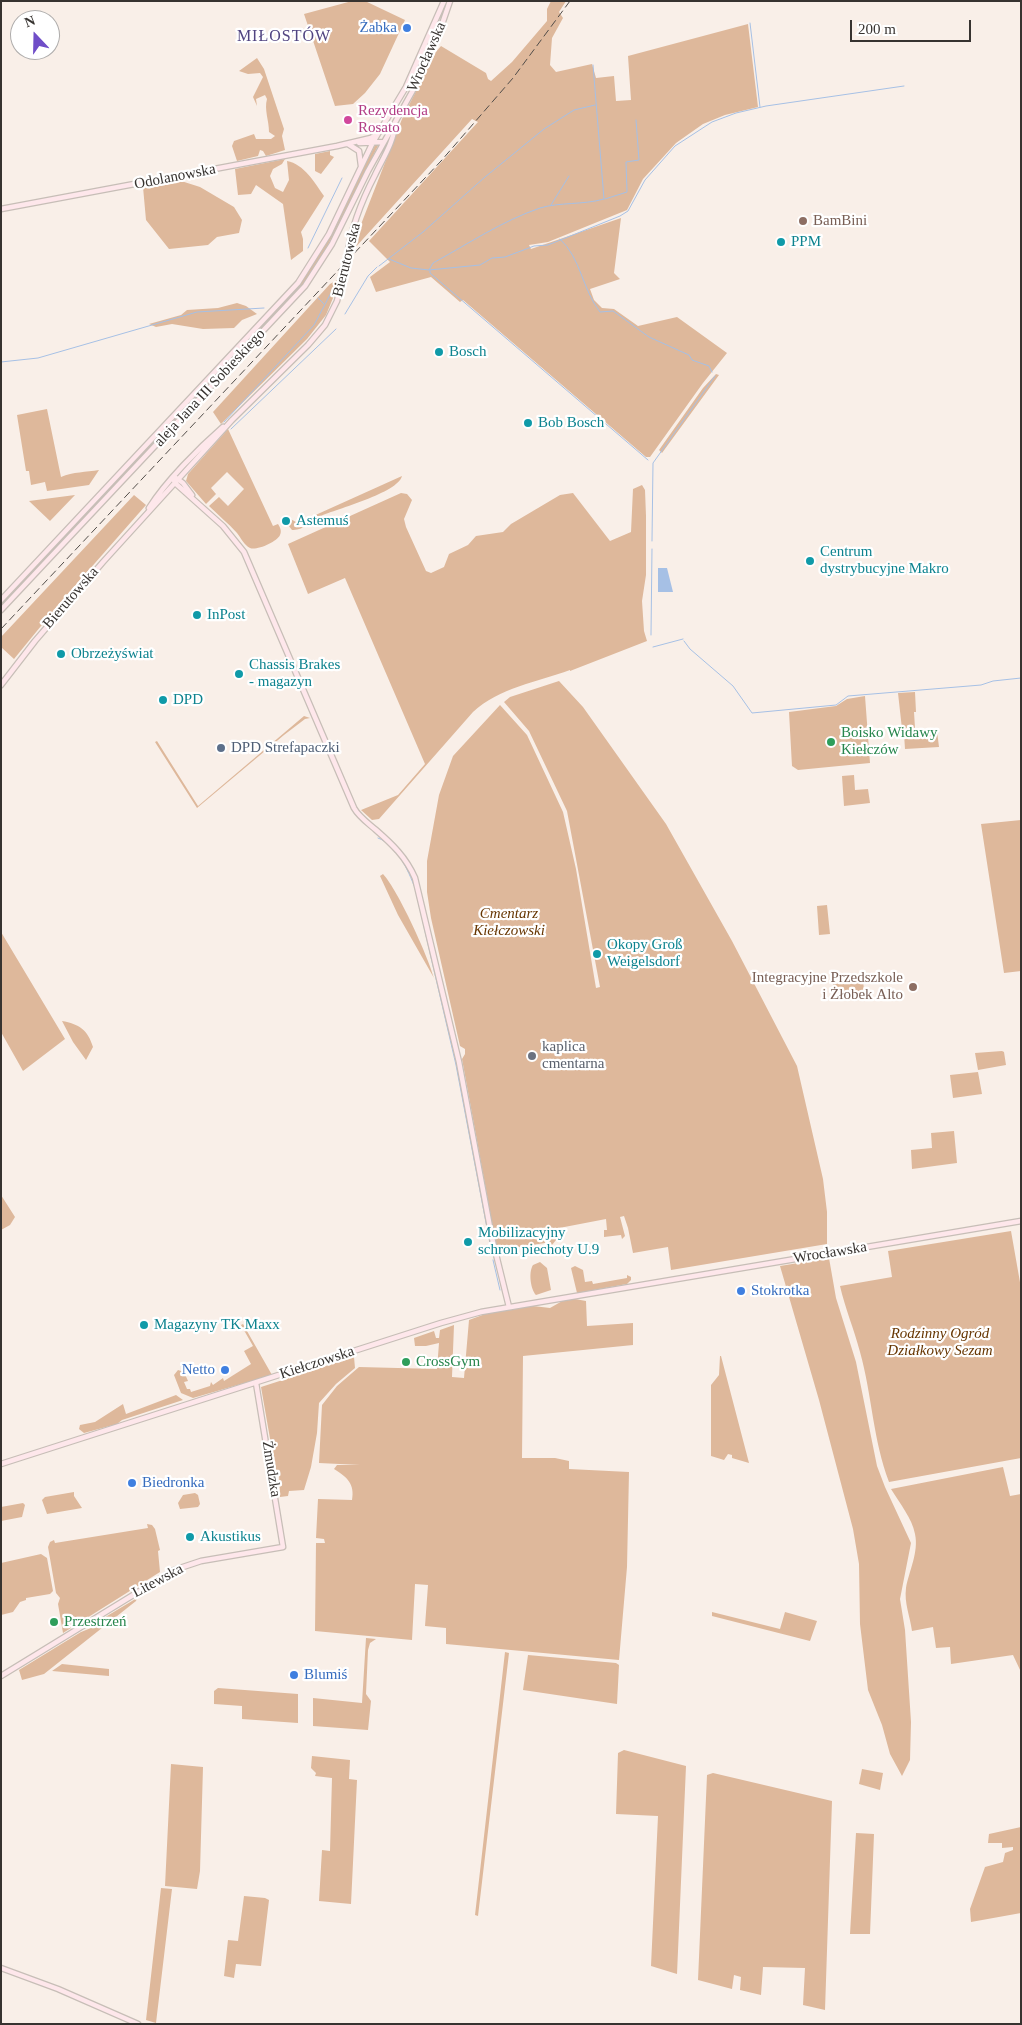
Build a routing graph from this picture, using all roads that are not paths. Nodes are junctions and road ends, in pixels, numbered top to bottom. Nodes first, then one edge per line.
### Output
1 (444, 1) edge
2 (450, 1) edge
3 (390, 115) junction
4 (395, 122) junction
5 (379, 133) junction
6 (385, 139) junction
7 (373, 142) junction
8 (348, 144) junction
9 (384, 155) junction
10 (360, 167) junction
11 (1, 209) edge
12 (175, 480) junction
13 (1, 600) edge
14 (1, 610) edge
15 (1, 685) edge
16 (1021, 1221) edge
17 (639, 1285) joint
18 (508, 1307) junction
19 (256, 1383) junction
20 (1, 1464) edge
21 (275, 1548) joint
22 (1, 1676) edge
23 (1, 1968) edge
24 (138, 2024) edge

1 - 3 street, Wrocławska
2 - 4 street, Wrocławska
3 - 5 street, Wrocławska
3 - 6 street, Wrocławska
4 - 6 street, Wrocławska
4 - 9 street, Bierutowska
5 - 7 street, Wrocławska
5 - 8 street, Odolanowska
6 - 7 street, Odolanowska
6 - 9 street, Bierutowska
6 - 14 street, aleja Jana III Sobieskiego
7 - 8 street, Odolanowska
7 - 10 street, aleja Jana III Sobieskiego
8 - 10 street
8 - 11 street, Odolanowska
9 - 12 street, Bierutowska, bridge
10 - 13 street, aleja Jana III Sobieskiego
12 - 15 street, Bierutowska
12 - 18 street
16 - 17 street, Wrocławska
17 - 18 street, Kiełczowska
18 - 19 street, Kiełczowska
19 - 20 street, Kiełczowska
19 - 21 street, Żmudzka
21 - 22 street, Litewska
23 - 24 street

